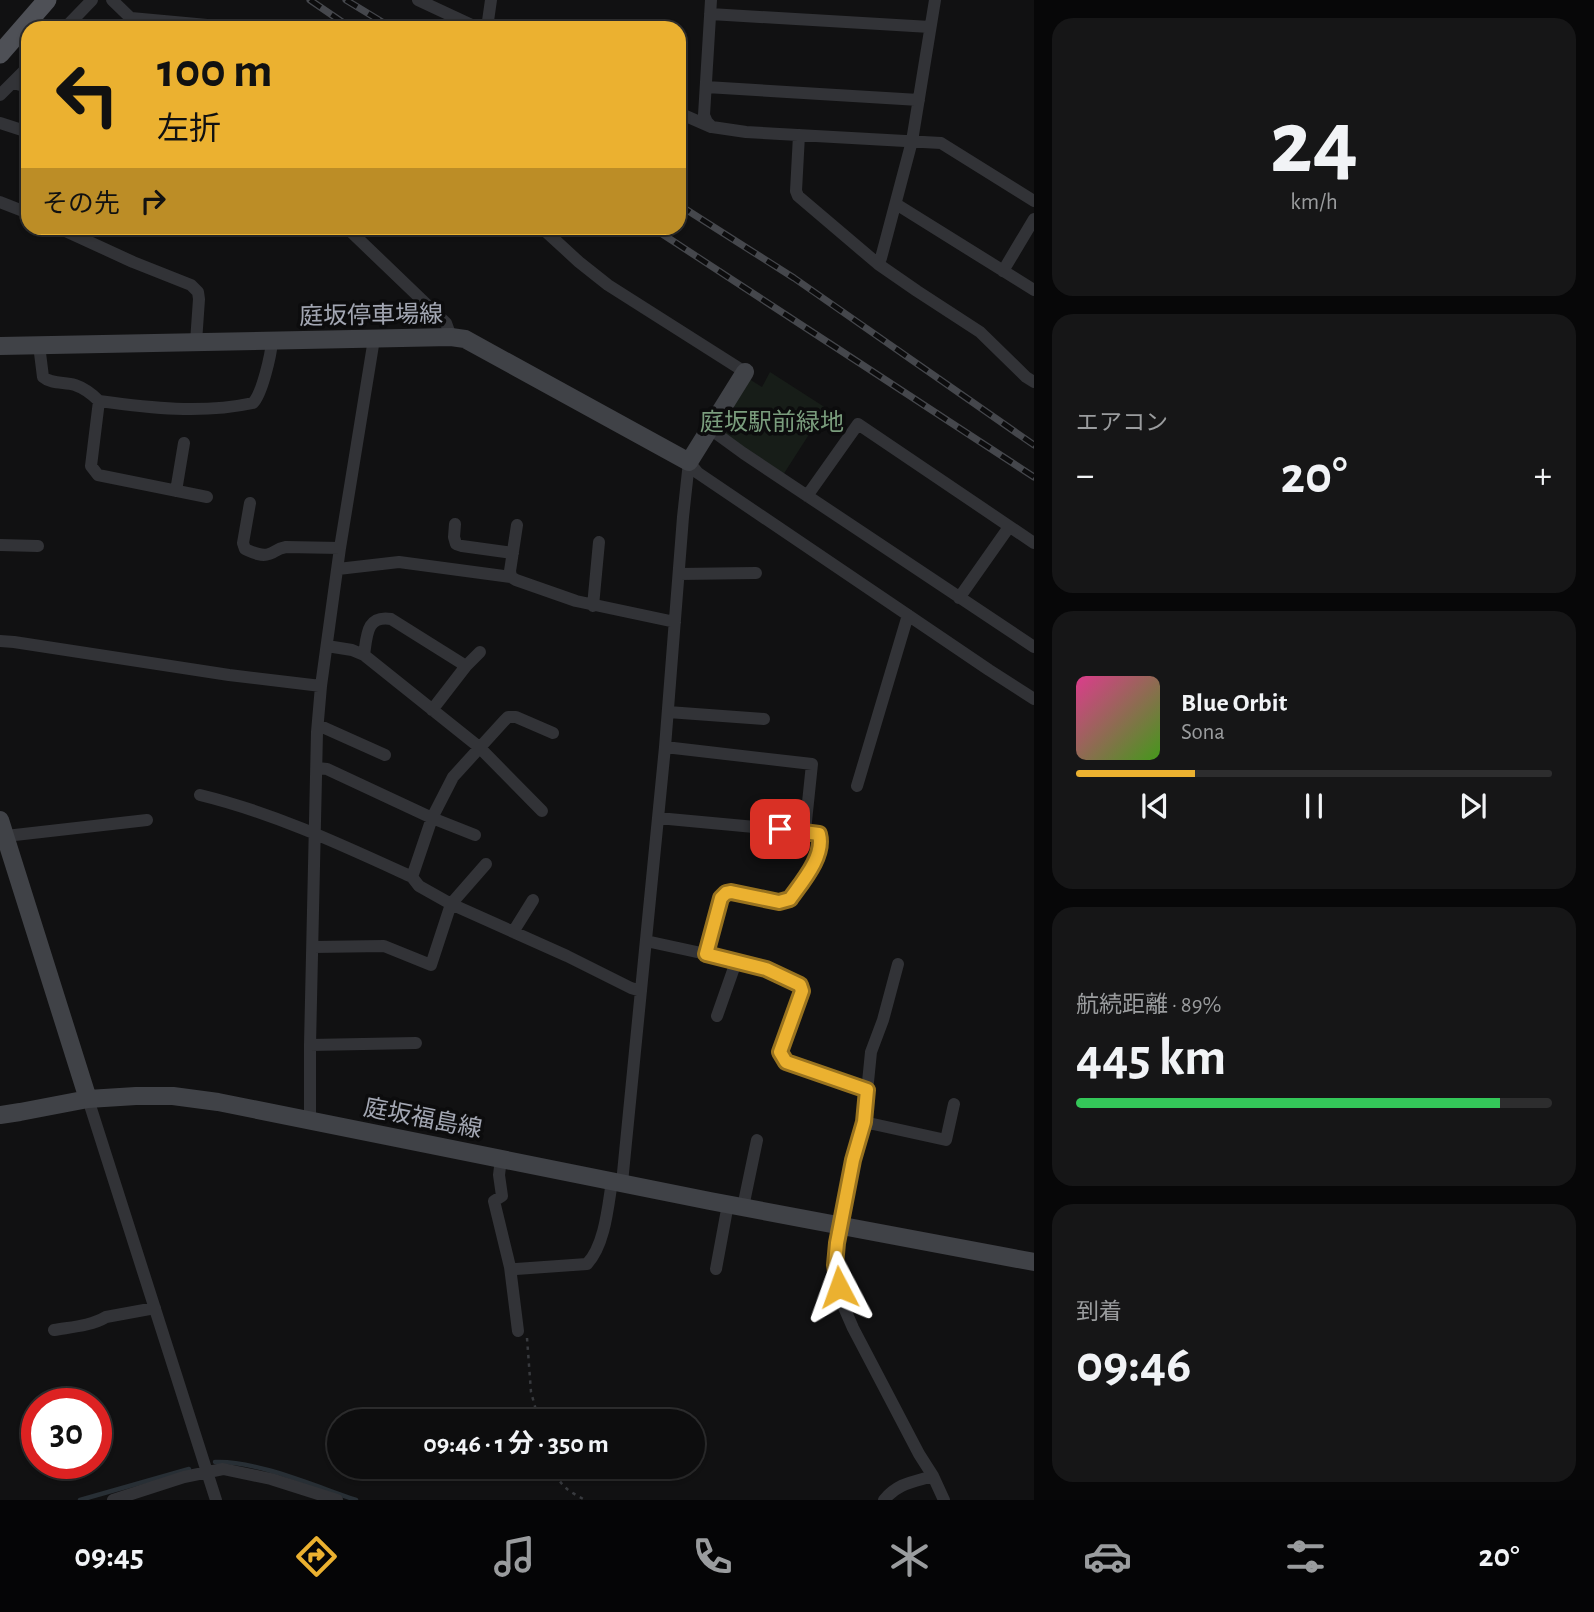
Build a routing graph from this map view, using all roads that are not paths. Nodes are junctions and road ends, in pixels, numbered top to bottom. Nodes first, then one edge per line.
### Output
1 (47, 0) edge
2 (92, 0) edge
3 (112, 0) edge
4 (418, 0) edge
5 (491, 0) edge
6 (712, 0) edge
7 (934, 0) edge
8 (439, 5) edge
9 (710, 14) junction
10 (131, 18) junction
11 (29, 21) edge
12 (72, 21) edge
13 (134, 21) edge
14 (164, 21) edge
15 (466, 21) edge
16 (488, 21) edge
17 (930, 27) junction
18 (21, 30) edge
19 (0, 54) edge
20 (21, 74) edge
21 (13, 83) junction
22 (21, 85) edge
23 (706, 87) junction
24 (0, 95) edge
25 (919, 100) junction
26 (686, 116) edge
27 (0, 123) edge
28 (712, 127) junction
29 (21, 130) edge
30 (799, 135) junction
31 (912, 141) junction
32 (1034, 201) edge
33 (0, 202) edge
34 (896, 204) junction
35 (21, 210) edge
36 (1034, 219) edge
37 (74, 235) edge
38 (354, 235) edge
39 (550, 235) edge
40 (878, 264) junction
41 (1003, 271) junction
42 (1034, 290) edge
43 (451, 337) junction
44 (374, 339) junction
45 (272, 341) junction
46 (196, 342) junction
47 (39, 345) junction
48 (0, 346) edge
49 (745, 372) joint
50 (1034, 382) edge
51 (99, 401) junction
52 (710, 429) junction
53 (184, 443) dead end
54 (689, 462) junction
55 (176, 491) junction
56 (807, 496) junction
57 (207, 498) dead end
58 (250, 503) dead end
59 (455, 524) dead end
60 (517, 525) dead end
61 (1009, 527) junction
62 (599, 542) dead end
63 (1034, 543) edge
64 (0, 545) edge
65 (38, 546) dead end
66 (340, 548) junction
67 (513, 553) junction
68 (338, 569) junction
69 (756, 573) dead end
70 (678, 574) junction
71 (511, 577) junction
72 (959, 598) junction
73 (593, 606) junction
74 (908, 615) junction
75 (675, 622) junction
76 (0, 641) edge
77 (327, 646) junction
78 (1034, 648) edge
79 (480, 652) dead end
80 (364, 655) junction
81 (466, 666) junction
82 (321, 686) junction
83 (1034, 699) edge
84 (432, 710) junction
85 (668, 712) junction
86 (764, 719) dead end
87 (318, 725) junction
88 (554, 733) dead end
89 (479, 747) junction
90 (665, 747) junction
91 (385, 755) dead end
92 (317, 768) junction
93 (857, 786) dead end
94 (200, 794) dead end
95 (542, 811) dead end
96 (432, 818) junction
97 (658, 818) junction
98 (147, 820) dead end
99 (3, 828) edge
100 (805, 831) junction
101 (315, 833) junction
102 (475, 835) dead end
103 (486, 864) dead end
104 (412, 877) junction
105 (533, 900) dead end
106 (451, 904) junction
107 (513, 932) junction
108 (646, 941) junction
109 (313, 947) junction
110 (706, 954) junction
111 (736, 962) junction
112 (898, 964) dead end
113 (641, 991) junction
114 (717, 1016) dead end
115 (416, 1043) dead end
116 (310, 1045) junction
117 (867, 1090) junction
118 (88, 1098) junction
119 (954, 1104) dead end
120 (0, 1115) edge
121 (310, 1120) junction
122 (864, 1122) junction
123 (757, 1140) dead end
124 (501, 1159) junction
125 (617, 1182) junction
126 (736, 1206) junction
127 (840, 1226) junction
128 (1034, 1262) edge
129 (510, 1267) junction
130 (716, 1269) dead end
131 (155, 1308) junction
132 (54, 1330) dead end
133 (518, 1331) road end
134 (207, 1472) junction
135 (933, 1476) junction
136 (113, 1500) edge
137 (216, 1500) edge
138 (337, 1500) edge
139 (884, 1500) edge
140 (944, 1500) edge

1 - 11 main road
2 - 12 street
3 - 10 street
4 - 8 street
5 - 16 street
6 - 9 street
7 - 17 street
8 - 15 street
9 - 17 street
9 - 23 street
10 - 13 street
10 - 14 street
17 - 25 street
18 - 19 main road
20 - 21 street
21 - 22 street
21 - 24 street
23 - 25 street
23 - 28 street
25 - 31 street
26 - 28 street
27 - 29 street
28 - 30 street
30 - 31 street
30 - 40 street
31 - 32 street
31 - 34 street
33 - 35 street
34 - 40 street
34 - 41 street
36 - 41 street
37 - 46 street
38 - 43 street
39 - 49 street
40 - 50 street
41 - 42 street
43 - 44 main road, 庭坂停車場線
43 - 54 main road, 庭坂停車場線
44 - 45 main road, 庭坂停車場線
44 - 66 street
45 - 46 main road, 庭坂停車場線
45 - 51 street
46 - 47 main road, 庭坂停車場線
47 - 48 main road, 庭坂停車場線
47 - 51 street
49 - 52 main road
51 - 55 street
52 - 54 main road
52 - 56 street
53 - 55 street
54 - 70 street
54 - 74 street
55 - 57 street
56 - 61 street
56 - 72 street
58 - 66 street
59 - 67 street
60 - 67 street
61 - 63 street
61 - 72 street
62 - 73 street
64 - 65 street
66 - 68 street
67 - 71 street
68 - 71 street
68 - 77 street
69 - 70 street
70 - 75 street
71 - 73 street
72 - 78 street
73 - 75 street
74 - 83 street
74 - 93 street
75 - 85 street
76 - 82 street
77 - 80 street
77 - 82 street
79 - 81 street
80 - 81 street
80 - 84 street
81 - 84 street
82 - 87 street
84 - 89 street
85 - 86 street
85 - 90 street
87 - 91 street
87 - 92 street
88 - 89 street
89 - 95 street
89 - 96 street
90 - 97 street
90 - 100 street
92 - 96 street
92 - 101 street
94 - 101 street
96 - 102 street
96 - 104 street
97 - 100 street
97 - 108 street
98 - 99 street
99 - 118 main road
100 - 110 street
101 - 104 street
101 - 109 street
103 - 106 street
104 - 106 street
105 - 107 street
106 - 107 street
106 - 109 street
107 - 113 street
108 - 110 street
108 - 113 street
109 - 116 street
110 - 111 street
111 - 114 street
111 - 117 street
112 - 117 street
113 - 125 street
115 - 116 street
116 - 121 street
117 - 122 street
118 - 120 main road, 庭坂福島線
118 - 121 main road, 庭坂福島線
118 - 131 street
119 - 122 street
121 - 124 main road, 庭坂福島線
122 - 127 street
123 - 126 street
124 - 125 main road, 庭坂福島線
124 - 129 street
125 - 126 main road, 庭坂福島線
125 - 129 street
126 - 127 main road, 庭坂福島線
126 - 130 street
127 - 128 main road, 庭坂福島線
127 - 135 street
129 - 133 street
131 - 132 street
131 - 134 street
134 - 136 street
134 - 137 street
134 - 138 street
135 - 139 street
135 - 140 street

